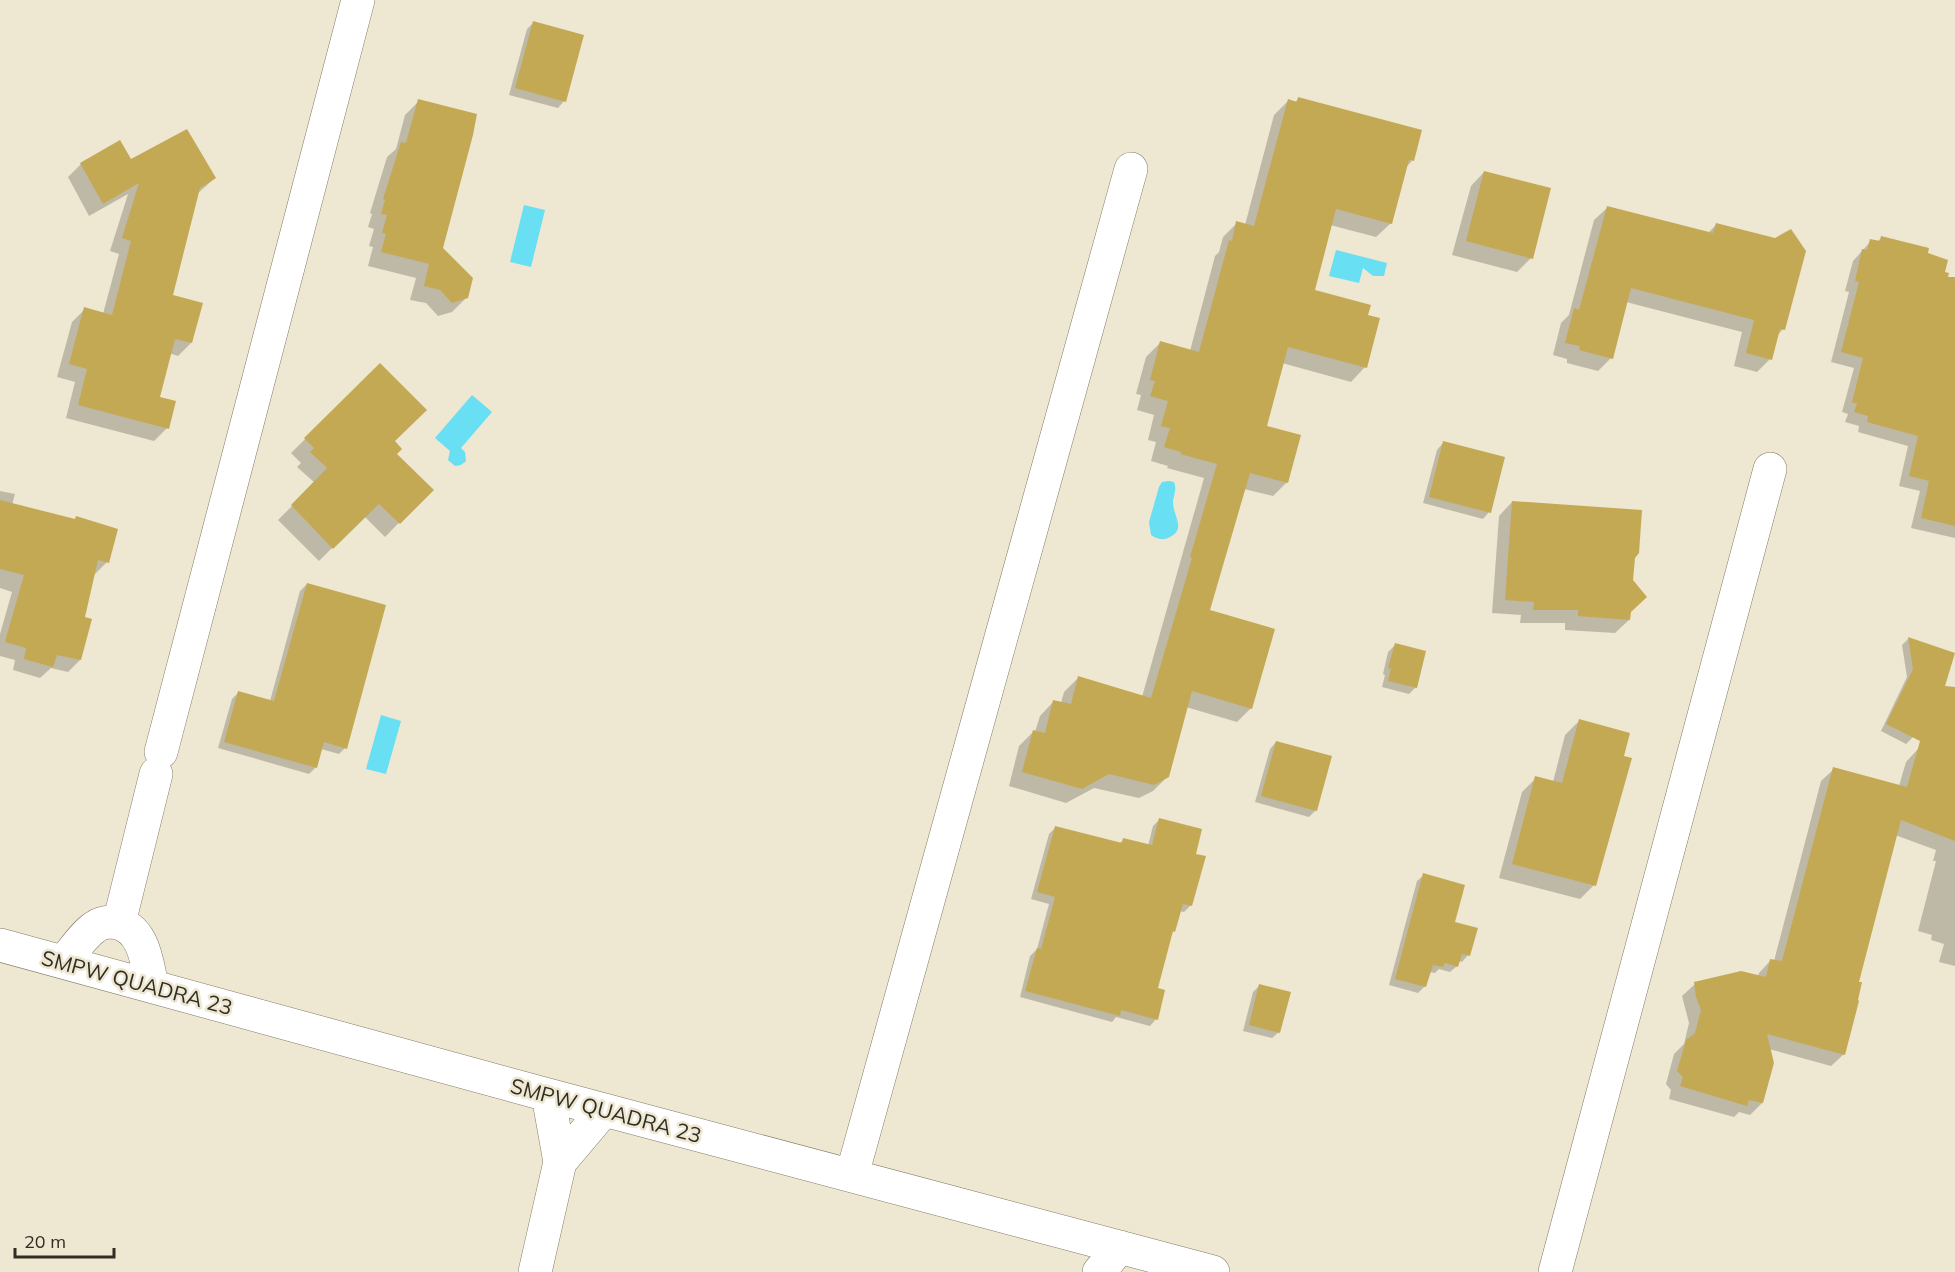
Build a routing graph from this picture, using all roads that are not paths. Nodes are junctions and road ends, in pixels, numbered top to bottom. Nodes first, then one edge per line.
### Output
1 (358, 0) edge
2 (1131, 169) dead end
3 (1770, 469) dead end
4 (119, 923) junction
5 (0, 945) edge
6 (64, 962) junction
7 (152, 986) junction
8 (548, 1095) junction
9 (604, 1110) junction
10 (560, 1162) junction
11 (852, 1174) junction
12 (1120, 1247) junction
13 (535, 1272) edge
14 (1099, 1272) edge
15 (1213, 1272) edge
16 (1555, 1272) edge

1 - 4 street
2 - 11 street
3 - 16 street
4 - 6 street
4 - 7 street
5 - 6 street, SMPW QUADRA 23
6 - 7 street, SMPW QUADRA 23
7 - 8 street, SMPW QUADRA 23
8 - 9 street, SMPW QUADRA 23
8 - 10 street
9 - 10 street
9 - 11 street, SMPW QUADRA 23
10 - 13 street
11 - 12 street, SMPW QUADRA 23
12 - 14 street
12 - 15 street, SMPW QUADRA 23

